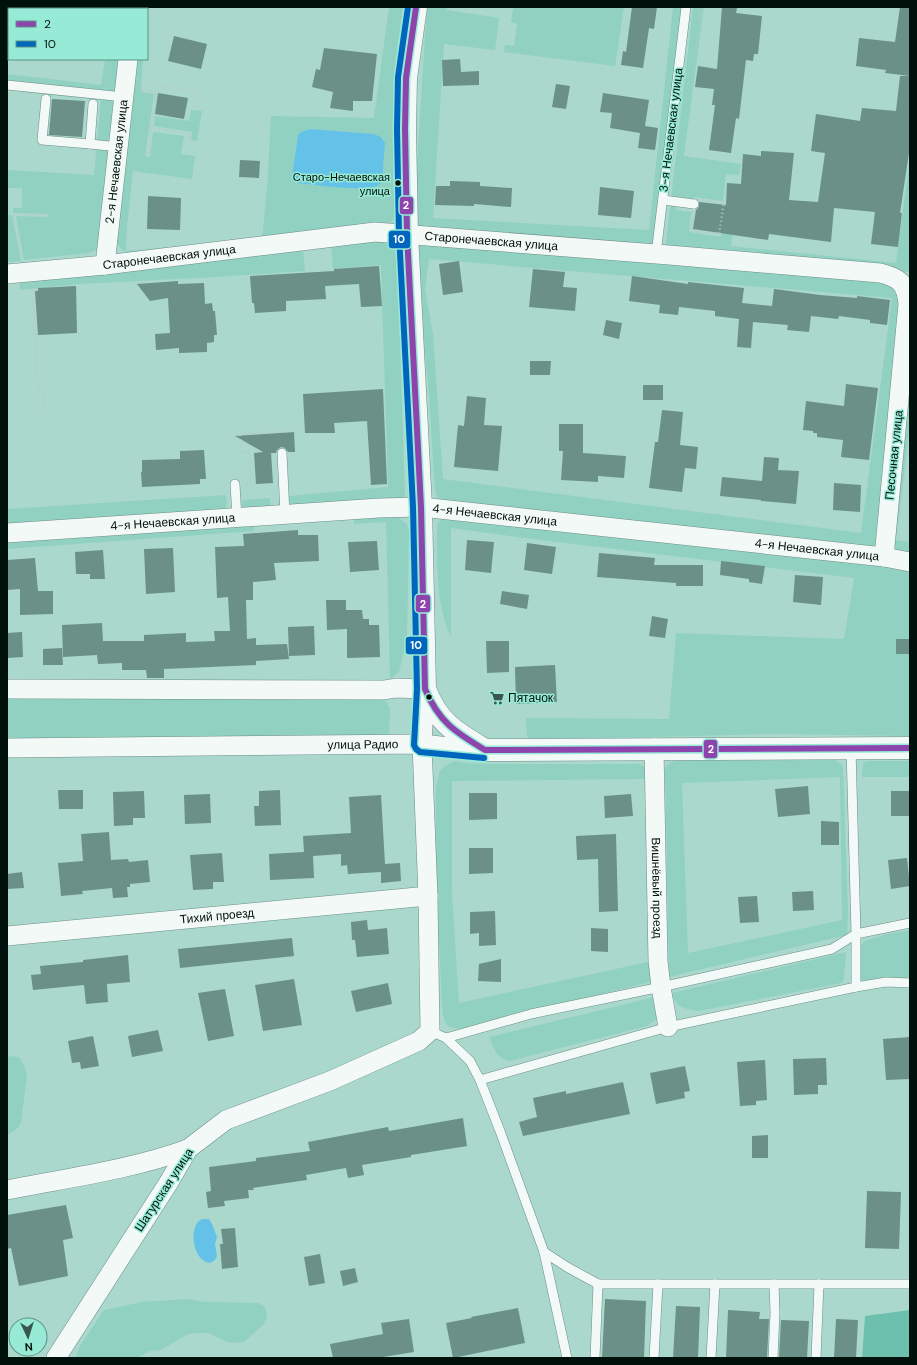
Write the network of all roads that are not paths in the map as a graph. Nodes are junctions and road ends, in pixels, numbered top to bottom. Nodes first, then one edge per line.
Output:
1 (416, 7) edge
2 (686, 7) edge
3 (128, 60) edge
4 (7, 85) edge
5 (124, 98) junction
6 (46, 99) dead end
7 (93, 104) dead end
8 (90, 144) junction
9 (119, 147) junction
10 (663, 200) junction
11 (694, 201) road end
12 (407, 234) junction
13 (656, 254) junction
14 (105, 265) junction
15 (21, 272) edge
16 (880, 273) joint
17 (282, 453) dead end
18 (234, 484) road end
19 (421, 507) junction
20 (285, 514) junction
21 (236, 518) junction
22 (7, 533) edge
23 (884, 557) junction
24 (910, 562) edge
25 (7, 689) edge
26 (425, 689) junction
27 (422, 744) junction
28 (7, 748) edge
29 (654, 748) junction
30 (851, 748) junction
31 (910, 748) edge
32 (485, 750) junction
33 (428, 896) junction
34 (910, 922) edge
35 (856, 934) junction
36 (7, 936) edge
37 (910, 983) edge
38 (661, 987) junction
39 (856, 987) junction
40 (668, 1027) junction
41 (438, 1034) junction
42 (480, 1080) junction
43 (188, 1149) junction
44 (7, 1190) edge
45 (544, 1252) junction
46 (598, 1284) junction
47 (658, 1284) junction
48 (715, 1284) junction
49 (774, 1284) junction
50 (819, 1284) junction
51 (910, 1284) edge
52 (56, 1358) edge
53 (567, 1358) edge
54 (595, 1358) edge
55 (654, 1358) edge
56 (711, 1358) edge
57 (773, 1358) edge
58 (816, 1358) edge

1 - 12 street
2 - 10 lane, 3-я Нечаевская улица
3 - 5 street, 2-я Нечаевская улица
4 - 5 lane
5 - 9 street, 2-я Нечаевская улица
6 - 8 lane
7 - 8 lane
8 - 9 lane
9 - 14 street, 2-я Нечаевская улица
10 - 11 lane
10 - 13 lane, 3-я Нечаевская улица
12 - 13 street, Старонечаевская улица
12 - 14 street, Старонечаевская улица
12 - 19 street
13 - 16 street, Старонечаевская улица
14 - 15 street, Старонечаевская улица
16 - 23 street, Песочная улица
17 - 20 lane
18 - 21 lane
19 - 20 street, 4-я Нечаевская улица
19 - 23 street, 4-я Нечаевская улица
19 - 26 street
20 - 21 street, 4-я Нечаевская улица
21 - 22 street, 4-я Нечаевская улица
23 - 24 street, 4-я Нечаевская улица
25 - 26 street
26 - 27 street
26 - 32 street
27 - 28 street, улица Радио
27 - 32 street, улица Радио
27 - 33 street
29 - 30 street, улица Радио
29 - 32 street, улица Радио
29 - 38 street, Вишнёвый проезд
30 - 31 street, улица Радио
30 - 35 lane
33 - 36 street, Тихий проезд
33 - 41 street
34 - 35 lane
35 - 38 lane
35 - 39 lane
37 - 39 lane
38 - 40 street, Вишнёвый проезд
38 - 41 lane
39 - 40 lane
40 - 42 lane
41 - 42 lane
41 - 43 street, Шатурская улица
42 - 45 lane
43 - 44 street
43 - 52 street, Шатурская улица
45 - 46 lane
45 - 53 lane
46 - 47 lane
46 - 54 lane
47 - 48 lane
47 - 55 lane
48 - 49 lane
48 - 56 lane
49 - 50 lane
49 - 57 lane
50 - 51 lane
50 - 58 lane

